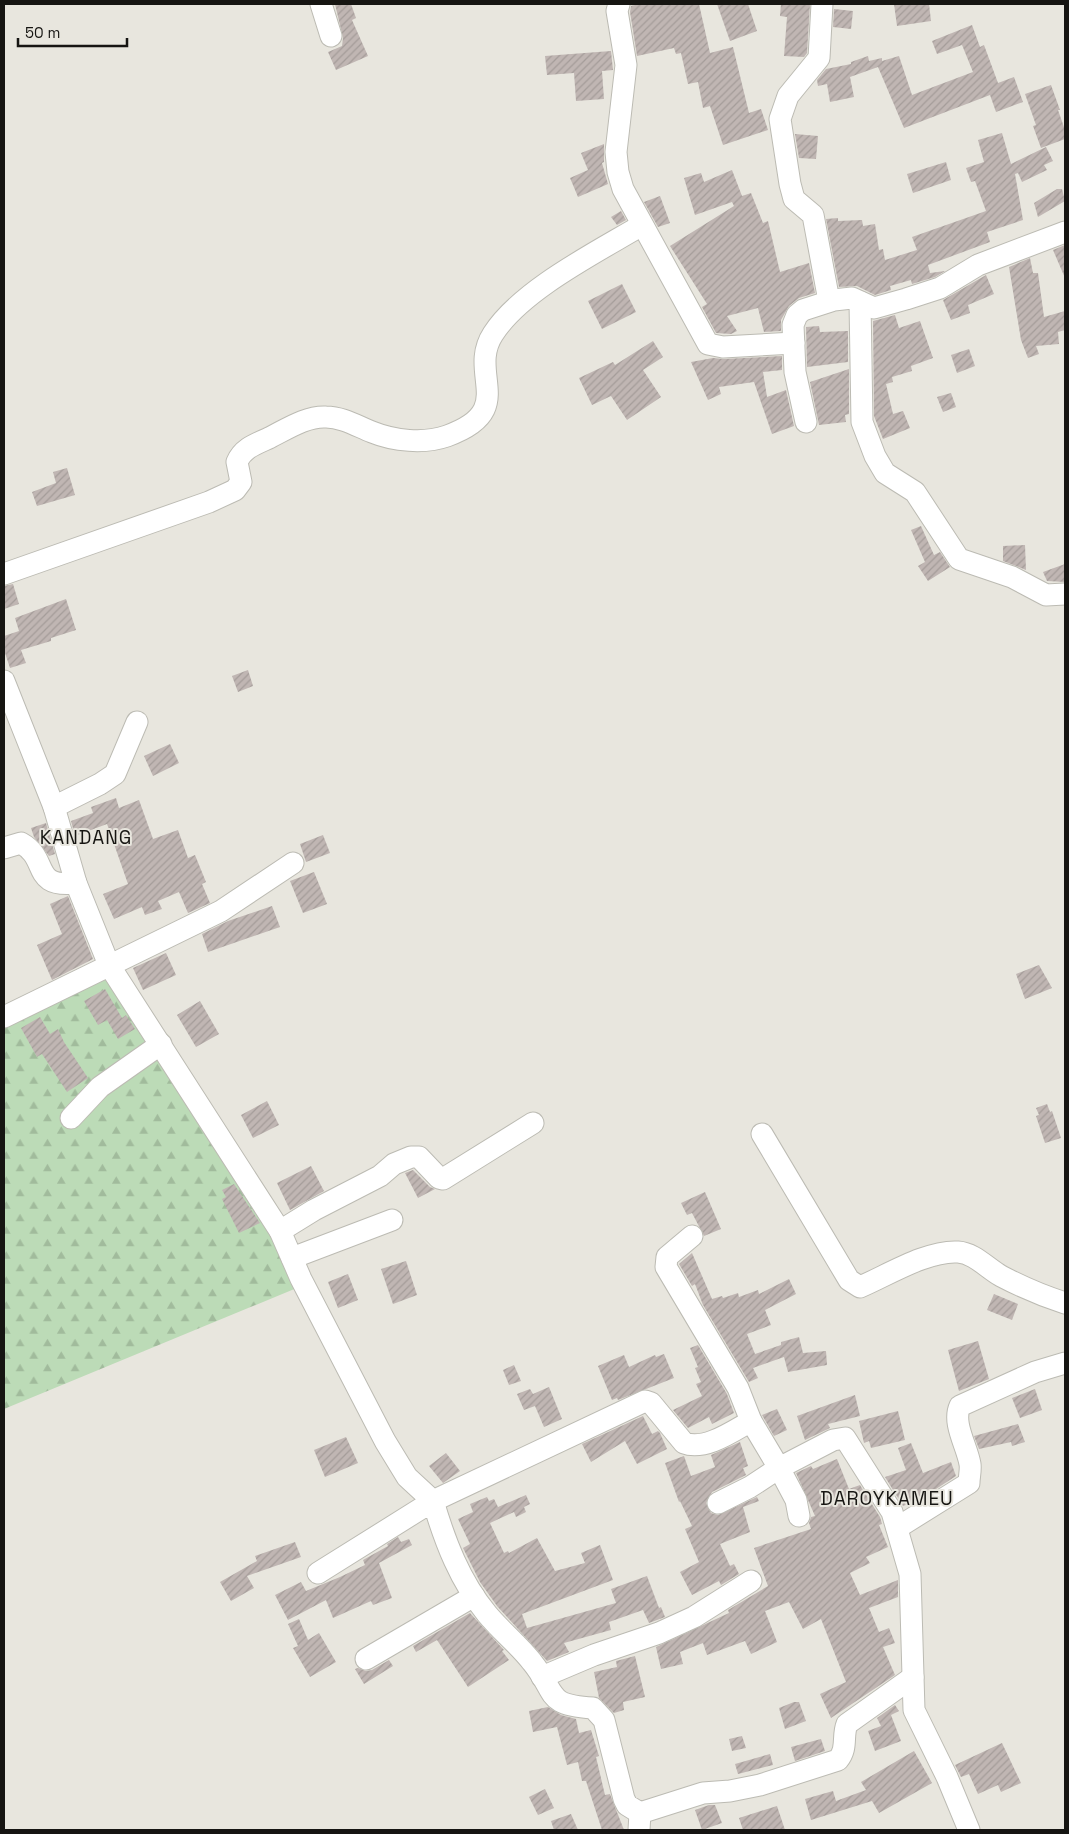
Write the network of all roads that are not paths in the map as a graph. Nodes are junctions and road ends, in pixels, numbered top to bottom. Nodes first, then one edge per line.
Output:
1 (321, 4) edge
2 (620, 4) edge
3 (822, 4) edge
4 (331, 36) dead end
5 (642, 225) junction
6 (1065, 232) edge
7 (829, 302) junction
8 (860, 302) junction
9 (794, 343) junction
10 (806, 422) dead end
11 (4, 574) edge
12 (1065, 594) edge
13 (5, 688) edge
14 (137, 722) dead end
15 (54, 807) junction
16 (4, 848) edge
17 (293, 863) dead end
18 (76, 883) junction
19 (109, 965) junction
20 (4, 1017) edge
21 (161, 1044) junction
22 (71, 1118) dead end
23 (532, 1123) dead end
24 (762, 1134) dead end
25 (392, 1220) dead end
26 (280, 1231) junction
27 (692, 1236) dead end
28 (292, 1258) junction
29 (1065, 1303) edge
30 (1065, 1363) edge
31 (751, 1421) junction
32 (779, 1468) junction
33 (433, 1502) junction
34 (718, 1503) dead end
35 (798, 1516) dead end
36 (897, 1528) junction
37 (318, 1573) dead end
38 (751, 1581) dead end
39 (474, 1596) junction
40 (366, 1659) dead end
41 (542, 1677) junction
42 (912, 1677) junction
43 (640, 1821) edge
44 (969, 1830) edge

1 - 4 street
2 - 5 street
3 - 7 street
5 - 9 street
5 - 11 street
6 - 8 street
7 - 8 street
7 - 9 street
8 - 12 street
9 - 10 street
13 - 15 street
14 - 15 street
15 - 18 street
16 - 18 street
17 - 19 street
18 - 19 street
19 - 20 street
19 - 21 street
21 - 22 street
21 - 26 street
23 - 26 street
24 - 29 street
25 - 28 street
26 - 28 street
27 - 31 street
28 - 33 street
30 - 36 street
31 - 32 street
31 - 33 street
32 - 34 street
32 - 35 street
32 - 36 street
33 - 37 street
33 - 39 street
36 - 42 street
38 - 41 street
39 - 40 street
39 - 41 street
41 - 43 street
42 - 43 street
42 - 44 street

